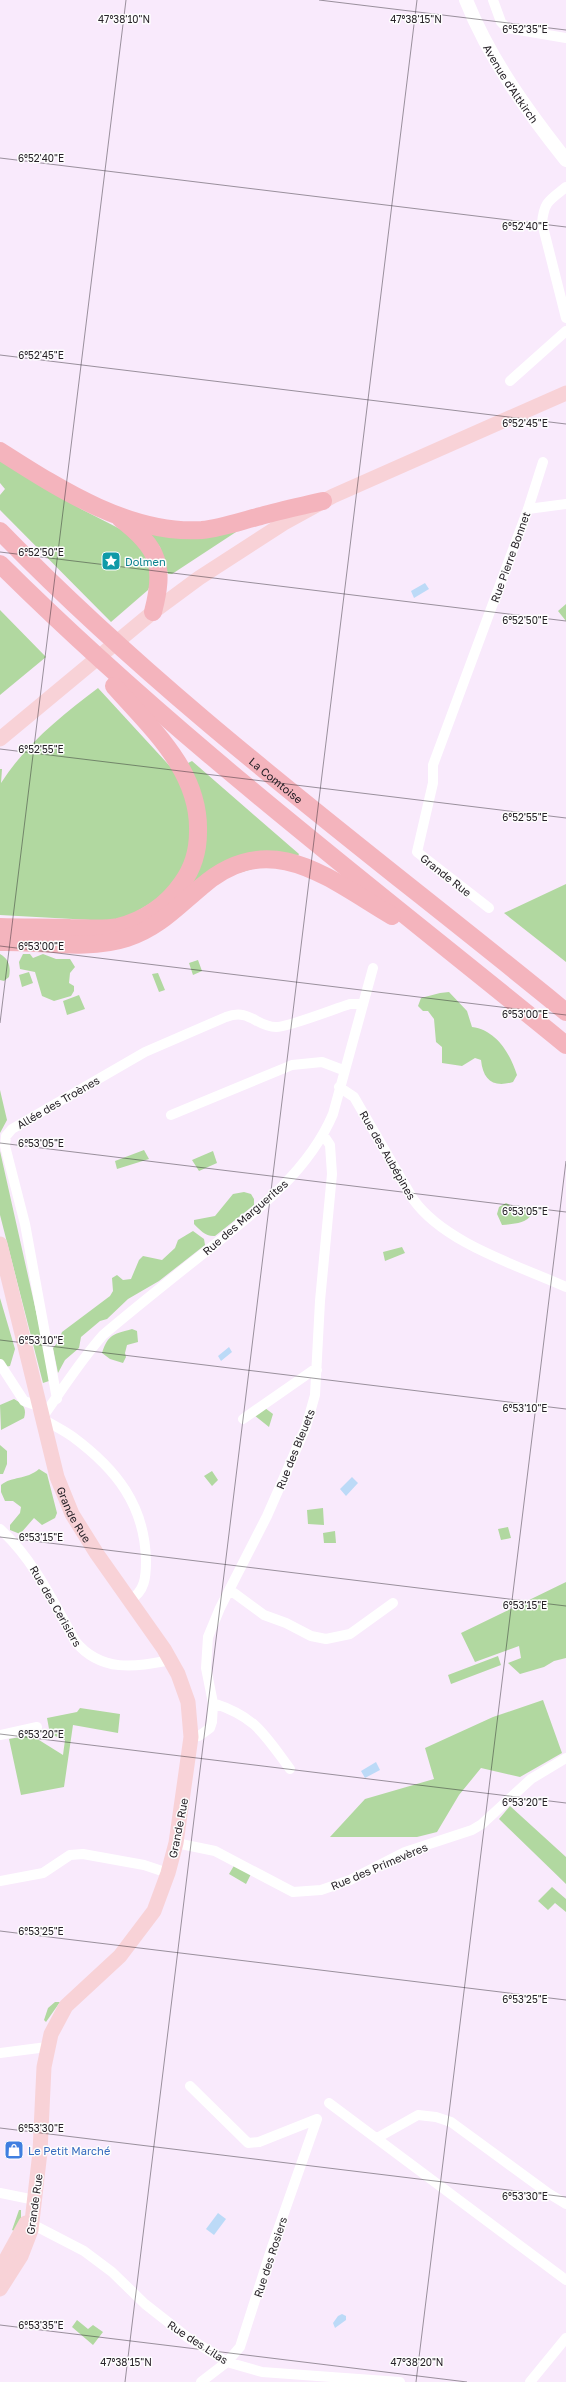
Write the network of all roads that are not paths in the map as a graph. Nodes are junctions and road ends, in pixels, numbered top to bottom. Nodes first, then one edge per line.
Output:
1 (466, 0) edge
2 (493, 0) edge
3 (566, 38) edge
4 (566, 160) edge
5 (566, 188) edge
6 (566, 318) edge
7 (566, 331) edge
8 (510, 381) dead end
9 (566, 393) edge
10 (0, 451) edge
11 (543, 462) dead end
12 (323, 501) junction
13 (566, 504) edge
14 (528, 509) junction
15 (114, 514) junction
16 (0, 531) edge
17 (0, 564) edge
18 (153, 612) junction
19 (52, 615) junction
20 (0, 739) edge
21 (433, 765) joint
22 (488, 908) dead end
23 (0, 927) edge
24 (0, 942) edge
25 (450, 950) junction
26 (373, 968) dead end
27 (362, 1004) junction
28 (566, 1012) edge
29 (566, 1045) edge
30 (343, 1070) junction
31 (339, 1087) junction
32 (172, 1115) dead end
33 (324, 1136) junction
34 (0, 1244) edge
35 (0, 1281) edge
36 (566, 1287) edge
37 (8, 1296) junction
38 (0, 1364) edge
39 (317, 1370) junction
40 (57, 1399) junction
41 (40, 1412) junction
42 (243, 1419) dead end
43 (0, 1529) edge
44 (230, 1590) junction
45 (130, 1600) junction
46 (393, 1603) dead end
47 (171, 1660) junction
48 (213, 1703) junction
49 (37, 1727) dead end
50 (0, 1735) edge
51 (191, 1737) junction
52 (566, 1758) edge
53 (290, 1769) dead end
54 (176, 1843) junction
55 (168, 1873) junction
56 (0, 1881) edge
57 (47, 2047) junction
58 (0, 2053) edge
59 (190, 2086) dead end
60 (329, 2103) dead end
61 (377, 2138) junction
62 (0, 2193) edge
63 (35, 2200) junction
64 (566, 2204) edge
65 (30, 2221) junction
66 (0, 2270) edge
67 (566, 2280) edge
68 (0, 2289) edge
69 (566, 2338) edge
70 (226, 2362) junction
71 (361, 2380) edge
72 (201, 2382) edge
73 (400, 2382) edge
74 (530, 2382) edge

1 - 4 street, Avenue d'Altkirch
2 - 3 street
5 - 6 street
7 - 8 street
9 - 12 main road
10 - 15 highway
11 - 14 street, Rue Pierre Bonnet
12 - 15 highway
12 - 18 main road
13 - 14 street
14 - 21 street, Rue Pierre Bonnet
15 - 18 highway
16 - 28 highway, La Comtoise
17 - 19 highway
18 - 20 main road
19 - 23 highway
19 - 25 highway
21 - 22 street, Grande Rue
24 - 25 highway
25 - 29 highway
26 - 27 street, Rue des Marguerites
27 - 30 street, Rue des Marguerites
27 - 40 street, Allée des Troènes
30 - 31 street, Rue des Marguerites
30 - 32 street
31 - 33 street, Rue des Marguerites
31 - 36 street, Rue des Aubépines
33 - 39 street, Rue des Bleuets
33 - 40 street, Rue des Marguerites
34 - 37 main road
35 - 37 main road
37 - 41 main road, Grande Rue
38 - 41 street
39 - 42 street
39 - 44 street, Rue des Bleuets
40 - 41 street, Rue des Marguerites
41 - 45 main road, Grande Rue
41 - 45 street
43 - 47 street, Rue des Cerisiers
44 - 46 street
44 - 48 street, Rue des Bleuets
45 - 47 main road, Grande Rue
47 - 51 main road, Grande Rue
48 - 51 street, Rue des Bleuets
48 - 53 street
49 - 50 street
51 - 54 main road, Grande Rue
52 - 54 street, Rue des Primevères
54 - 55 main road, Grande Rue
55 - 56 street
55 - 57 main road, Grande Rue
57 - 58 street
57 - 63 main road, Grande Rue
59 - 70 street, Rue des Rosiers
60 - 61 street
61 - 64 street
61 - 67 street
62 - 63 street
63 - 65 main road, Grande Rue
65 - 66 main road
65 - 68 main road, Grande Rue
65 - 70 street, Rue des Lilas
69 - 74 street
70 - 71 street, Rue des Lilas
70 - 72 street, Rue des Rosiers
71 - 73 street, Rue des Lilas

